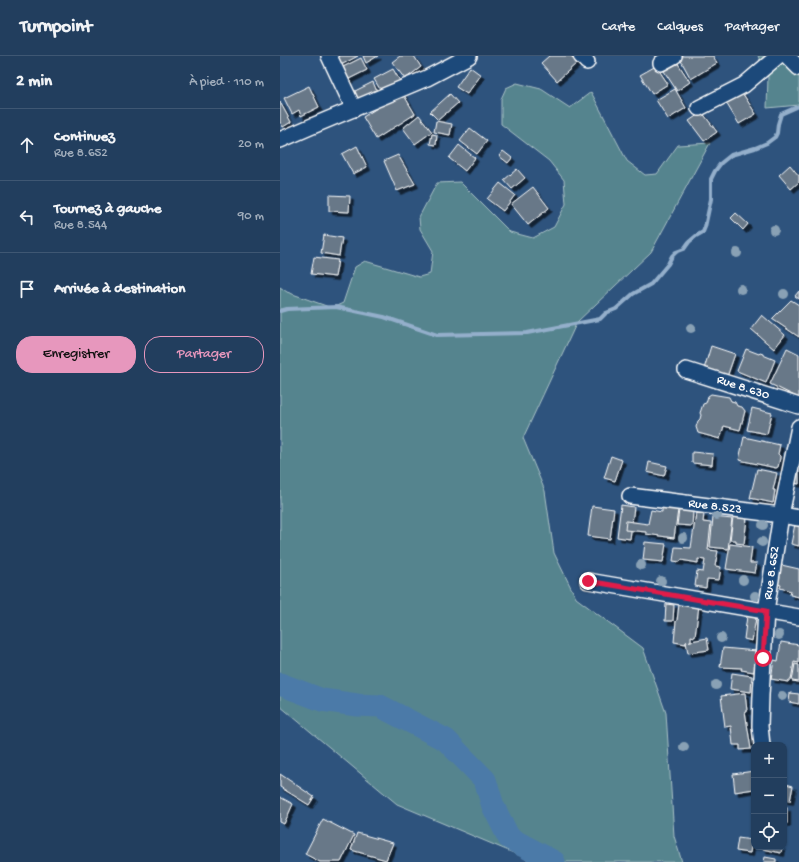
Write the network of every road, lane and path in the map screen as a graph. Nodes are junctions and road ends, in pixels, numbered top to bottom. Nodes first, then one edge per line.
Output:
1 (329, 56) edge
2 (469, 56) edge
3 (778, 56) edge
4 (787, 56) edge
5 (799, 68) edge
6 (699, 108) dead end
7 (354, 109) junction
8 (280, 140) edge
9 (686, 370) dead end
10 (799, 406) edge
11 (799, 426) edge
12 (630, 496) dead end
13 (780, 515) junction
14 (799, 518) edge
15 (588, 581) dead end
16 (766, 611) junction
17 (799, 617) edge
18 (762, 742) edge

1 - 7 street
2 - 7 street
3 - 6 street
4 - 5 street
7 - 8 street
9 - 10 street, Rue 8.630
11 - 13 street, Rue 8.652
12 - 13 street, Rue 8.523
13 - 14 street, Rue 8.523
13 - 16 street, Rue 8.652
15 - 16 street
16 - 17 street
16 - 18 street, Rue 8.652

